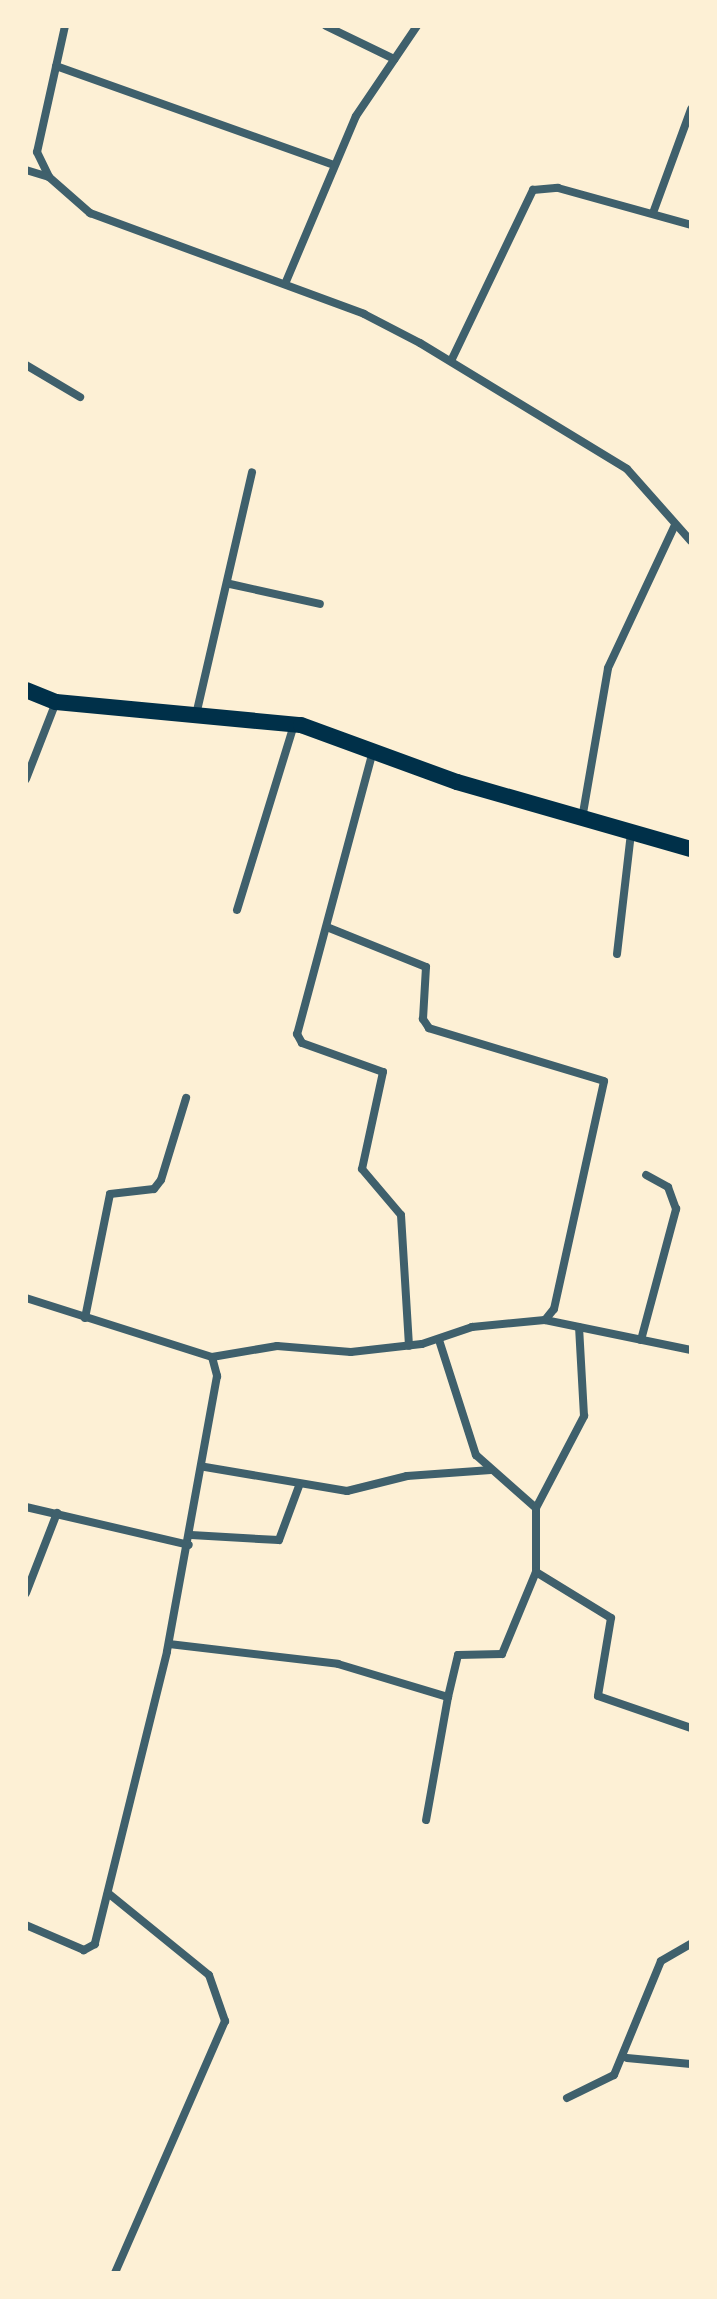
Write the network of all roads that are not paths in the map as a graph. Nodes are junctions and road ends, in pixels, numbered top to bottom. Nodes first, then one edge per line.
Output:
1 (65, 26) edge
2 (326, 26) edge
3 (417, 26) edge
4 (394, 59) junction
5 (56, 66) junction
6 (691, 109) edge
7 (334, 165) junction
8 (26, 170) edge
9 (49, 177) junction
10 (653, 213) junction
11 (691, 225) edge
12 (285, 284) junction
13 (451, 361) junction
14 (26, 365) edge
15 (80, 397) dead end
16 (252, 472) dead end
17 (675, 525) junction
18 (691, 541) edge
19 (230, 584) junction
20 (320, 604) dead end
21 (26, 690) edge
22 (56, 702) junction
23 (196, 715) junction
24 (295, 724) junction
25 (374, 750) junction
26 (26, 779) edge
27 (582, 819) junction
28 (631, 833) junction
29 (691, 849) edge
30 (237, 910) dead end
31 (327, 927) junction
32 (617, 954) dead end
33 (186, 1098) dead end
34 (646, 1175) dead end
35 (26, 1298) edge
36 (85, 1318) junction
37 (545, 1320) junction
38 (579, 1327) junction
39 (439, 1340) junction
40 (641, 1340) junction
41 (409, 1346) junction
42 (691, 1350) edge
43 (212, 1357) junction
44 (205, 1467) junction
45 (491, 1470) junction
46 (299, 1486) junction
47 (26, 1507) edge
48 (536, 1508) junction
49 (57, 1513) junction
50 (190, 1540) junction
51 (536, 1572) junction
52 (26, 1593) edge
53 (169, 1644) junction
54 (448, 1697) junction
55 (691, 1728) edge
56 (426, 1820) dead end
57 (108, 1893) junction
58 (26, 1925) edge
59 (691, 1944) edge
60 (627, 2058) junction
61 (691, 2064) edge
62 (567, 2098) dead end
63 (115, 2273) edge

1 - 5 street
2 - 4 street
3 - 4 street
4 - 7 street
5 - 7 street
5 - 9 street
6 - 10 street
7 - 12 street
8 - 9 street
9 - 12 street
10 - 11 street
10 - 13 street
12 - 13 street
13 - 17 street
14 - 15 street
16 - 19 street
17 - 18 street
17 - 27 street
19 - 20 street
19 - 23 street
21 - 22 main road
22 - 23 main road
22 - 26 street
23 - 24 main road
24 - 25 main road
24 - 30 street
25 - 27 main road
25 - 31 street
27 - 28 main road
28 - 29 main road
28 - 32 street
31 - 37 street
31 - 41 street
33 - 36 street
34 - 40 street
35 - 36 street
36 - 43 street
37 - 38 street
37 - 39 street
38 - 40 street
38 - 48 street
39 - 41 street
39 - 45 street
40 - 42 street
41 - 43 street
43 - 44 street
44 - 46 street
44 - 50 street
45 - 46 street
45 - 48 street
46 - 50 street
47 - 49 street
48 - 51 street
49 - 50 street
49 - 52 street
50 - 53 street
51 - 54 street
51 - 55 street
53 - 54 street
53 - 57 street
54 - 56 street
57 - 58 street
57 - 63 street
59 - 60 street
60 - 61 street
60 - 62 street

